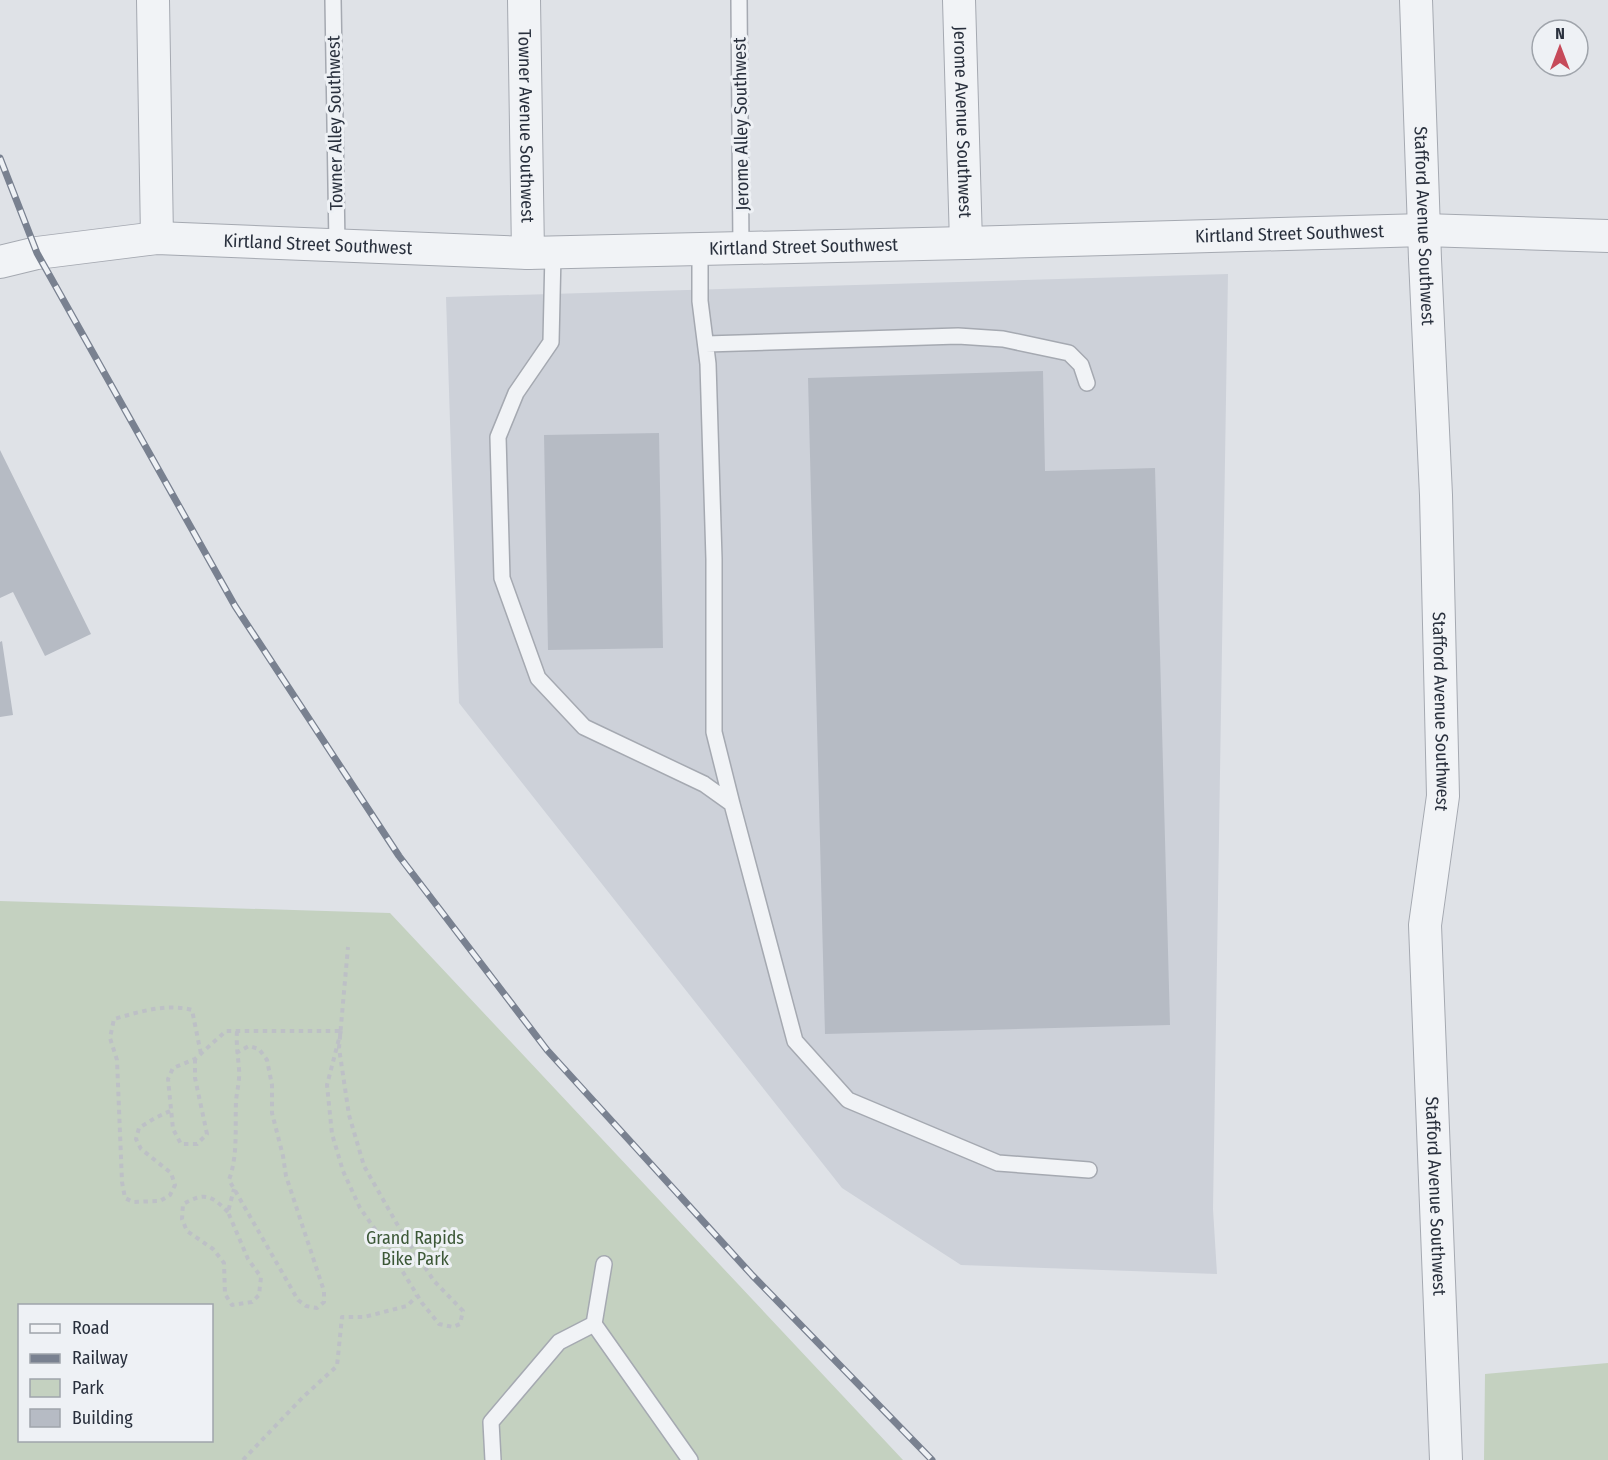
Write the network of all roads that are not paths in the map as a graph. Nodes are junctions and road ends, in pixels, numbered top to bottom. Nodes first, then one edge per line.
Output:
1 (153, 0) edge
2 (333, 0) edge
3 (524, 0) edge
4 (739, 0) edge
5 (959, 0) edge
6 (1416, 0) edge
7 (1424, 230) junction
8 (1608, 236) edge
9 (157, 238) junction
10 (966, 243) junction
11 (337, 245) junction
12 (741, 248) junction
13 (700, 249) junction
14 (541, 253) junction
15 (1, 260) edge
16 (706, 344) junction
17 (1087, 383) dead end
18 (732, 804) junction
19 (1089, 1170) dead end
20 (604, 1264) dead end
21 (594, 1324) junction
22 (493, 1460) edge
23 (690, 1460) edge
24 (1446, 1460) edge

1 - 9 street
2 - 11 lane, Towner Alley Southwest
3 - 14 street, Towner Avenue Southwest
4 - 12 lane, Jerome Alley Southwest
5 - 10 street, Jerome Avenue Southwest
6 - 7 street, Stafford Avenue Southwest
7 - 8 street, Kirtland Street Southwest
7 - 10 street, Kirtland Street Southwest
7 - 24 street, Stafford Avenue Southwest
9 - 11 street, Kirtland Street Southwest
9 - 15 street, Kirtland Street Southwest
10 - 12 street, Kirtland Street Southwest
11 - 14 street, Kirtland Street Southwest
12 - 13 street, Kirtland Street Southwest
13 - 14 street, Kirtland Street Southwest
13 - 16 lane
14 - 18 lane
16 - 17 lane
16 - 18 lane
18 - 19 lane
20 - 21 lane
21 - 22 lane
21 - 23 lane

